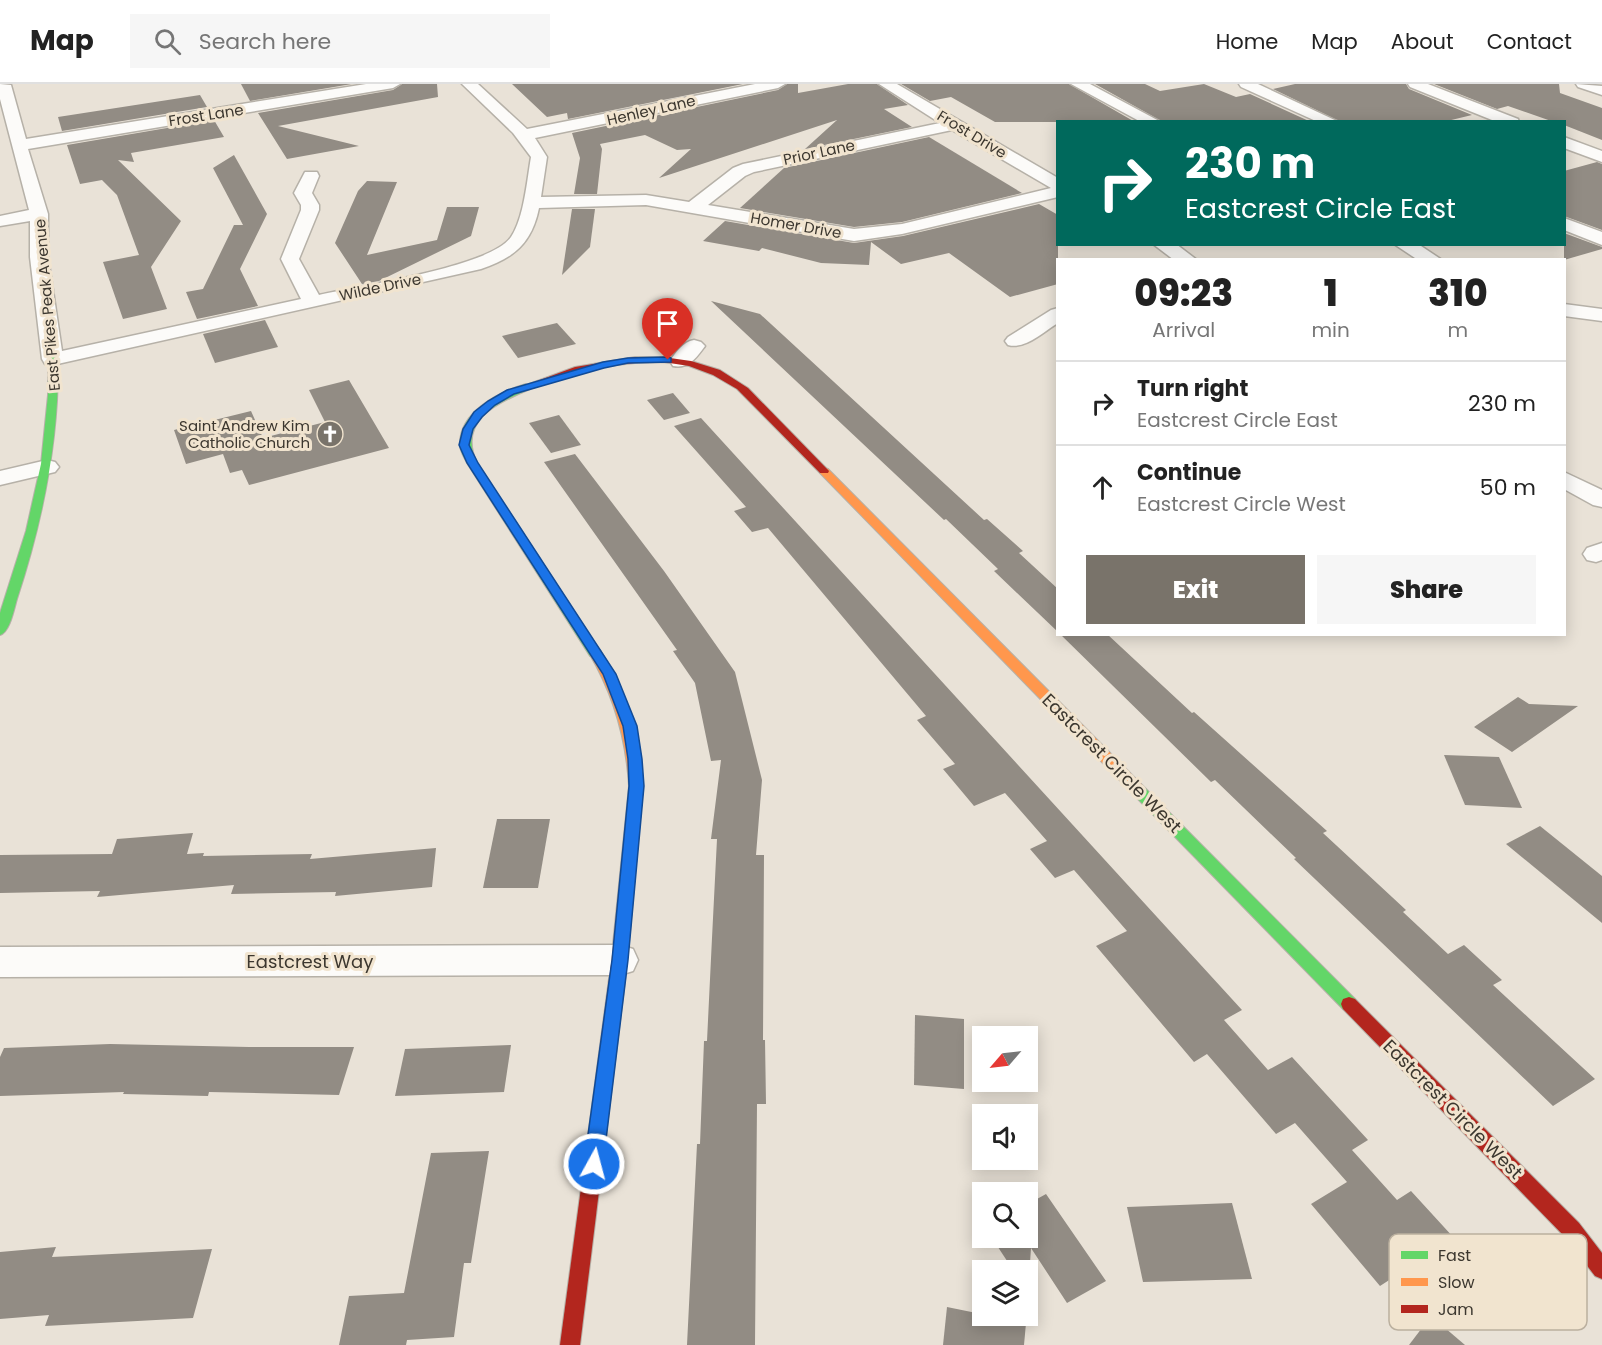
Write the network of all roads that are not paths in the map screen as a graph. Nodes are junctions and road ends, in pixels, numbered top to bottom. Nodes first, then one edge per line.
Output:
1 (393, 84) edge
2 (470, 84) edge
3 (778, 84) edge
4 (886, 84) edge
5 (1078, 84) edge
6 (1246, 84) edge
7 (1415, 84) edge
8 (1583, 84) edge
9 (5, 85) edge
10 (1602, 91) edge
11 (1150, 120) edge
12 (1327, 120) edge
13 (1507, 120) edge
14 (956, 124) junction
15 (523, 135) junction
16 (1566, 143) edge
17 (20, 145) junction
18 (1602, 157) edge
19 (311, 176) dead end
20 (1056, 184) edge
21 (1056, 192) edge
22 (530, 203) junction
23 (694, 207) junction
24 (39, 214) junction
25 (0, 221) edge
26 (1566, 224) edge
27 (1602, 239) edge
28 (1165, 246) edge
29 (1407, 246) edge
30 (1185, 258) edge
31 (1429, 258) edge
32 (312, 301) junction
33 (1566, 310) edge
34 (1056, 315) edge
35 (1596, 317) edge
36 (1016, 341) dead end
37 (53, 359) junction
38 (48, 467) junction
39 (0, 478) edge
40 (1566, 480) edge
41 (1602, 501) edge
42 (0, 631) edge
43 (620, 960) junction
44 (0, 962) edge
45 (1575, 1234) edge
46 (1587, 1250) edge
47 (1602, 1269) edge
48 (570, 1345) edge

1 - 17 street, Frost Lane
2 - 15 street, Wilde Drive
3 - 15 street, Henley Lane
4 - 14 street, Frost Drive
5 - 11 street
6 - 12 street
7 - 13 street
8 - 10 street
9 - 17 street, East Pikes Peak Avenue
14 - 20 street, Frost Drive
14 - 23 street, Prior Lane
15 - 22 street, Wilde Drive
16 - 18 street
17 - 24 street, East Pikes Peak Avenue
19 - 32 street
21 - 23 street, Homer Drive
22 - 23 street, Homer Drive
22 - 32 street, Wilde Drive
24 - 25 street
24 - 37 street, East Pikes Peak Avenue
26 - 27 street
28 - 30 street
29 - 31 street
32 - 37 street, Wilde Drive
33 - 35 street
34 - 36 street
37 - 38 street, East Pikes Peak Avenue
38 - 39 street
38 - 42 street, East Pikes Peak Avenue
40 - 41 street
43 - 44 street, Eastcrest Way
43 - 45 street, Eastcrest Circle West
43 - 48 street, Eastcrest Circle West
46 - 47 street, Eastcrest Circle West

